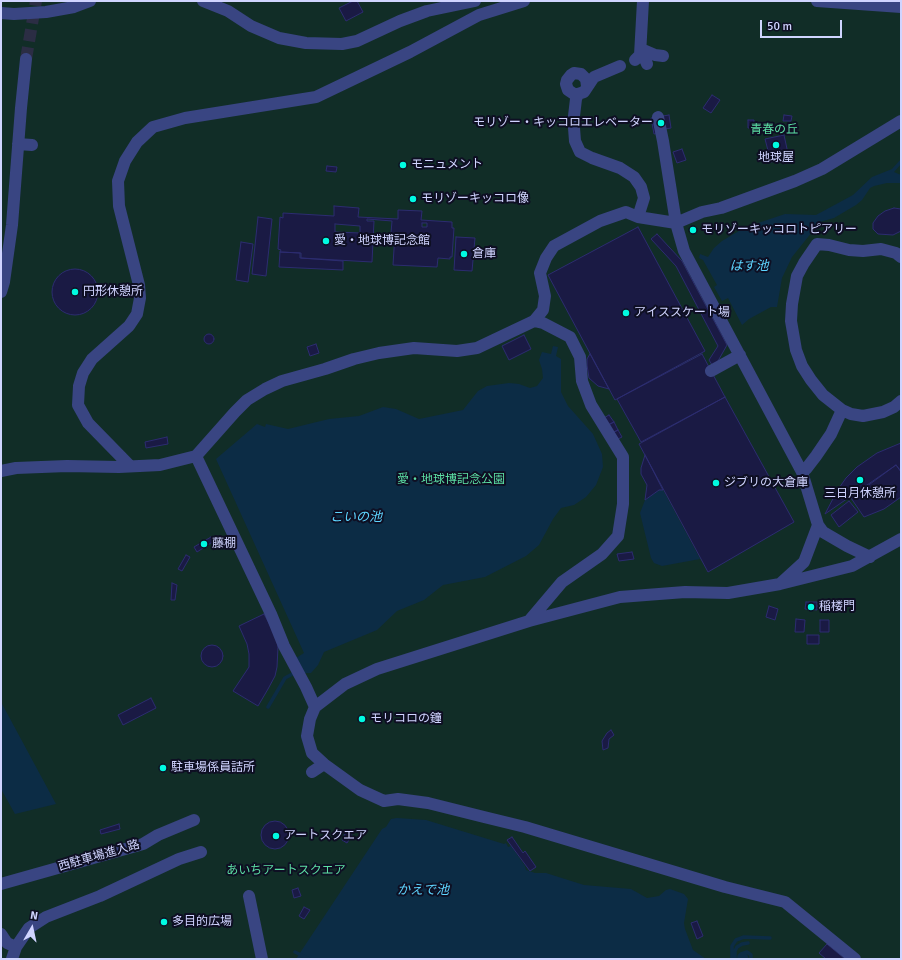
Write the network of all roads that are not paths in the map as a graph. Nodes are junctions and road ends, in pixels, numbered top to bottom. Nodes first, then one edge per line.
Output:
1 (90, 1) edge
2 (203, 1) edge
3 (475, 1) edge
4 (524, 1) edge
5 (643, 1) edge
6 (817, 1) edge
7 (901, 7) edge
8 (1, 13) edge
9 (641, 49) junction
10 (663, 56) dead end
11 (26, 59) tunnel mouth
12 (635, 60) dead end
13 (647, 64) dead end
14 (620, 66) dead end
15 (587, 86) junction
16 (572, 94) junction
17 (658, 116) dead end
18 (901, 121) edge
19 (18, 144) junction
20 (32, 146) dead end
21 (638, 217) junction
22 (676, 223) junction
23 (899, 251) edge
24 (1, 292) edge
25 (534, 321) junction
26 (740, 355) junction
27 (711, 371) dead end
28 (901, 401) edge
29 (842, 410) junction
30 (196, 456) junction
31 (130, 466) junction
32 (1, 471) edge
33 (802, 472) junction
34 (818, 524) junction
35 (901, 539) edge
36 (870, 556) junction
37 (780, 584) junction
38 (529, 621) junction
39 (315, 707) junction
40 (324, 764) junction
41 (312, 772) dead end
42 (194, 820) dead end
43 (201, 852) dead end
44 (1, 884) edge
45 (249, 896) dead end
46 (1, 934) edge
47 (16, 947) junction
48 (12, 959) edge
49 (262, 959) edge
50 (855, 959) edge

1 - 8 street
2 - 3 street
4 - 31 street
5 - 9 street
6 - 7 street
9 - 10 street
9 - 12 street
9 - 13 street
11 - 19 street
14 - 15 street
15 - 16 street
15 - 16 street
16 - 21 street
17 - 22 street
18 - 22 street
19 - 20 street
19 - 24 street
21 - 22 street
21 - 25 street
22 - 26 street
23 - 29 street
25 - 30 street
25 - 38 street
26 - 27 street
26 - 33 street
28 - 29 street
29 - 33 street
30 - 31 street
30 - 39 street
31 - 32 street
33 - 34 street
34 - 36 street
34 - 37 street
35 - 36 street
36 - 37 street
37 - 38 street
38 - 39 street
39 - 40 street
40 - 41 street
40 - 50 street
42 - 44 street, 西駐車場進入路
43 - 47 street
45 - 49 street
46 - 47 street
47 - 48 street

